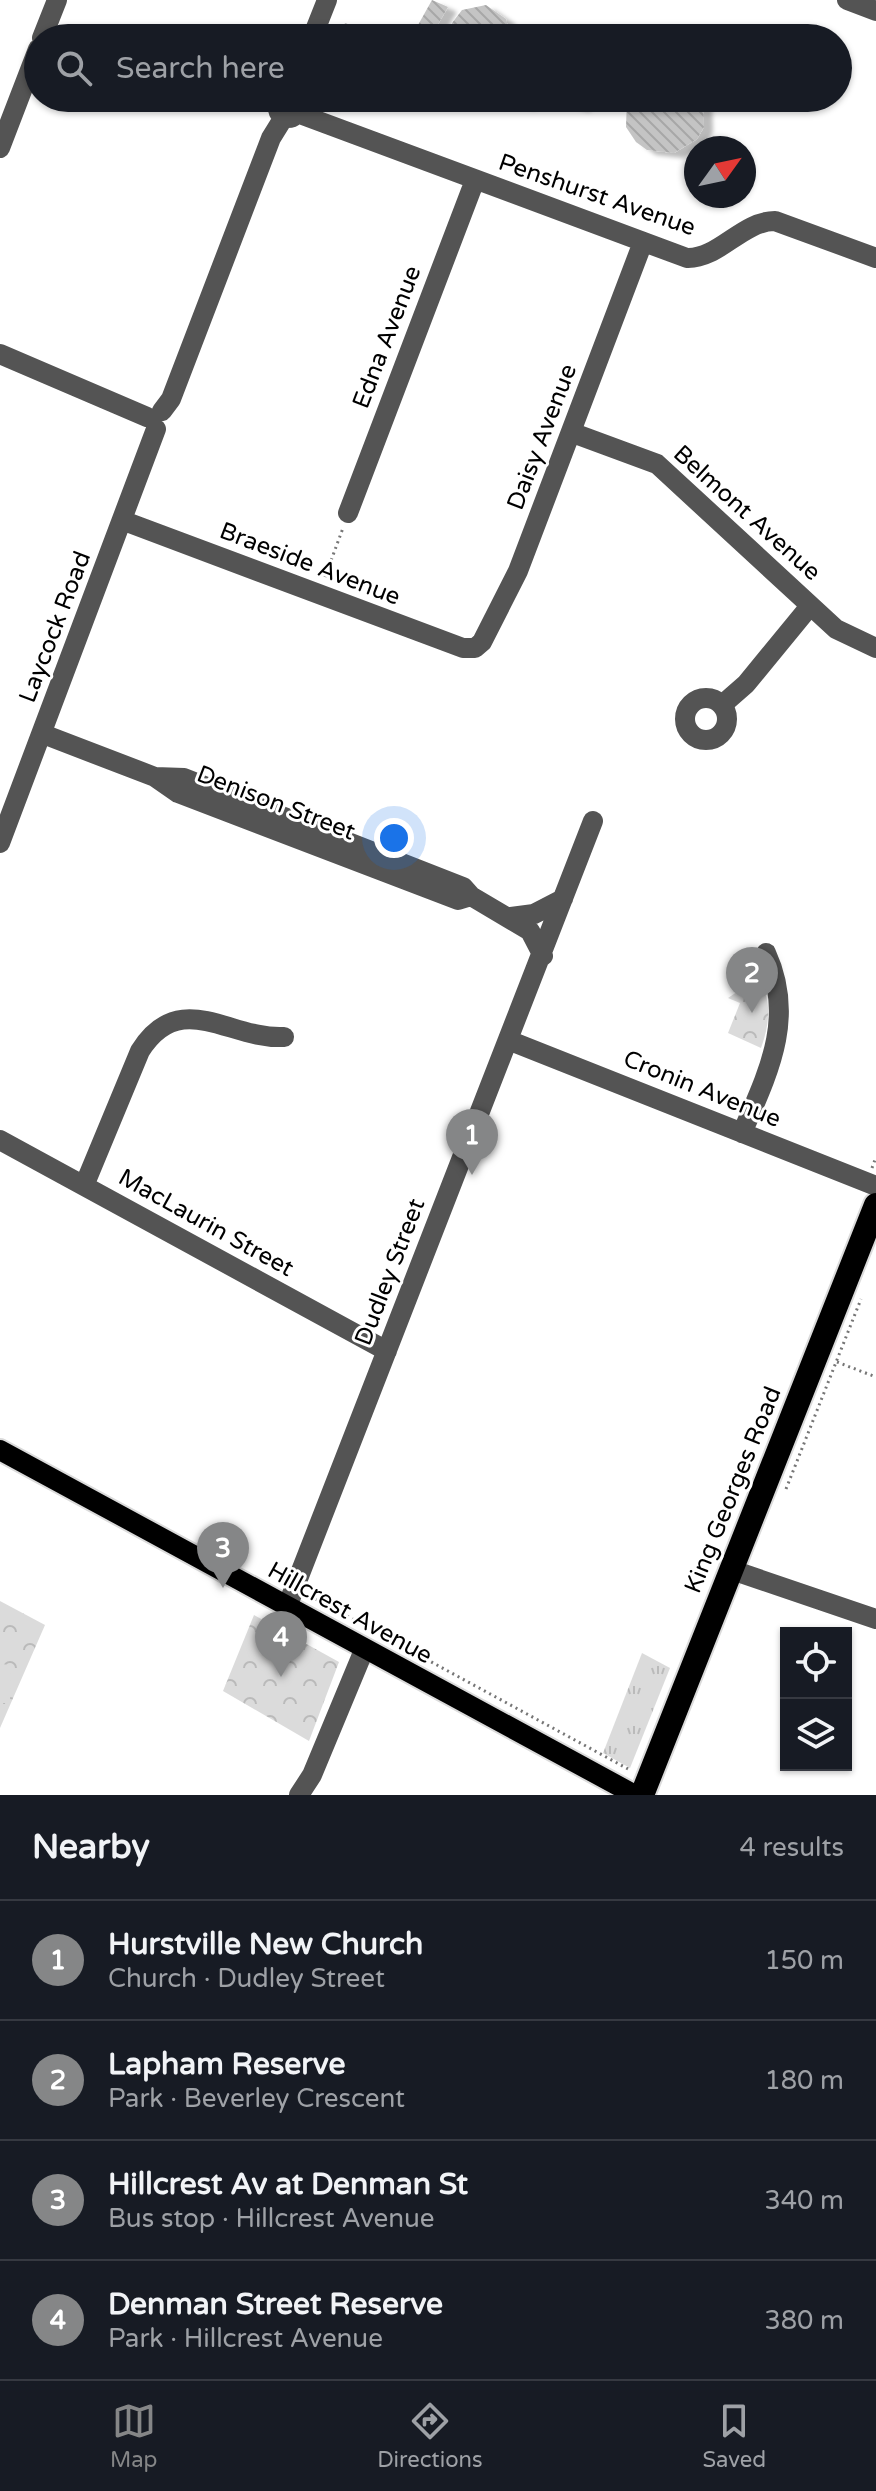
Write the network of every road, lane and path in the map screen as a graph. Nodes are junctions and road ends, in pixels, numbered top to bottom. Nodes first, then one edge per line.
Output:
1 (57, 0) edge
2 (327, 0) edge
3 (847, 0) edge
4 (876, 11) edge
5 (48, 24) edge
6 (318, 24) edge
7 (24, 85) edge
8 (288, 112) edge
9 (304, 112) edge
10 (0, 148) edge
11 (475, 180) junction
12 (643, 242) junction
13 (876, 258) edge
14 (0, 354) edge
15 (155, 419) junction
16 (573, 433) junction
17 (348, 513) joint
18 (124, 521) junction
19 (318, 596) junction
20 (810, 606) junction
21 (478, 646) joint
22 (876, 648) edge
23 (722, 705) dead end
24 (43, 734) junction
25 (593, 821) dead end
26 (0, 843) edge
27 (563, 899) junction
28 (511, 917) junction
29 (766, 953) dead end
30 (543, 956) junction
31 (284, 1037) dead end
32 (508, 1040) junction
33 (742, 1133) junction
34 (0, 1140) edge
35 (876, 1157) edge
36 (873, 1179) edge
37 (84, 1186) junction
38 (876, 1205) edge
39 (862, 1295) dead end
40 (387, 1351) junction
41 (837, 1362) junction
42 (876, 1377) edge
43 (0, 1450) edge
44 (786, 1489) dead end
45 (732, 1570) junction
46 (307, 1594) dead end
47 (287, 1607) junction
48 (876, 1619) edge
49 (364, 1650) junction
50 (632, 1771) dead end
51 (299, 1795) edge
52 (635, 1795) edge
53 (642, 1795) edge

1 - 5 street
2 - 6 street
3 - 4 street
7 - 10 street
8 - 15 street, Laycock Road
9 - 11 street, Penshurst Avenue
11 - 12 street, Penshurst Avenue
11 - 17 street, Edna Avenue
12 - 13 street, Penshurst Avenue
12 - 16 street, Daisy Avenue
14 - 15 street
15 - 18 street, Laycock Road
16 - 20 street, Belmont Avenue
16 - 21 street, Daisy Avenue
17 - 19 path
18 - 19 street, Braeside Avenue
18 - 24 street, Laycock Road
19 - 21 street, Braeside Avenue
20 - 22 street, Belmont Avenue
20 - 23 street
24 - 26 street, Laycock Road
24 - 28 street, Denison Street
25 - 27 street, Dudley Street
27 - 28 street
27 - 30 street, Dudley Street
28 - 30 street, Denison Street
29 - 33 street
30 - 32 street, Dudley Street
31 - 37 street
32 - 33 street, Cronin Avenue
32 - 40 street, Dudley Street
33 - 36 street, Cronin Avenue
34 - 37 street, MacLaurin Street
35 - 36 path
37 - 40 street, MacLaurin Street
38 - 45 highway, King Georges Road
39 - 41 path, King Georges Road
40 - 47 street, Dudley Street
41 - 42 path
41 - 44 path, King Georges Road
43 - 47 main road, Hillcrest Avenue
45 - 48 street
45 - 53 highway, King Georges Road
46 - 50 path
47 - 49 main road, Hillcrest Avenue
49 - 51 street
49 - 52 main road, Hillcrest Avenue

